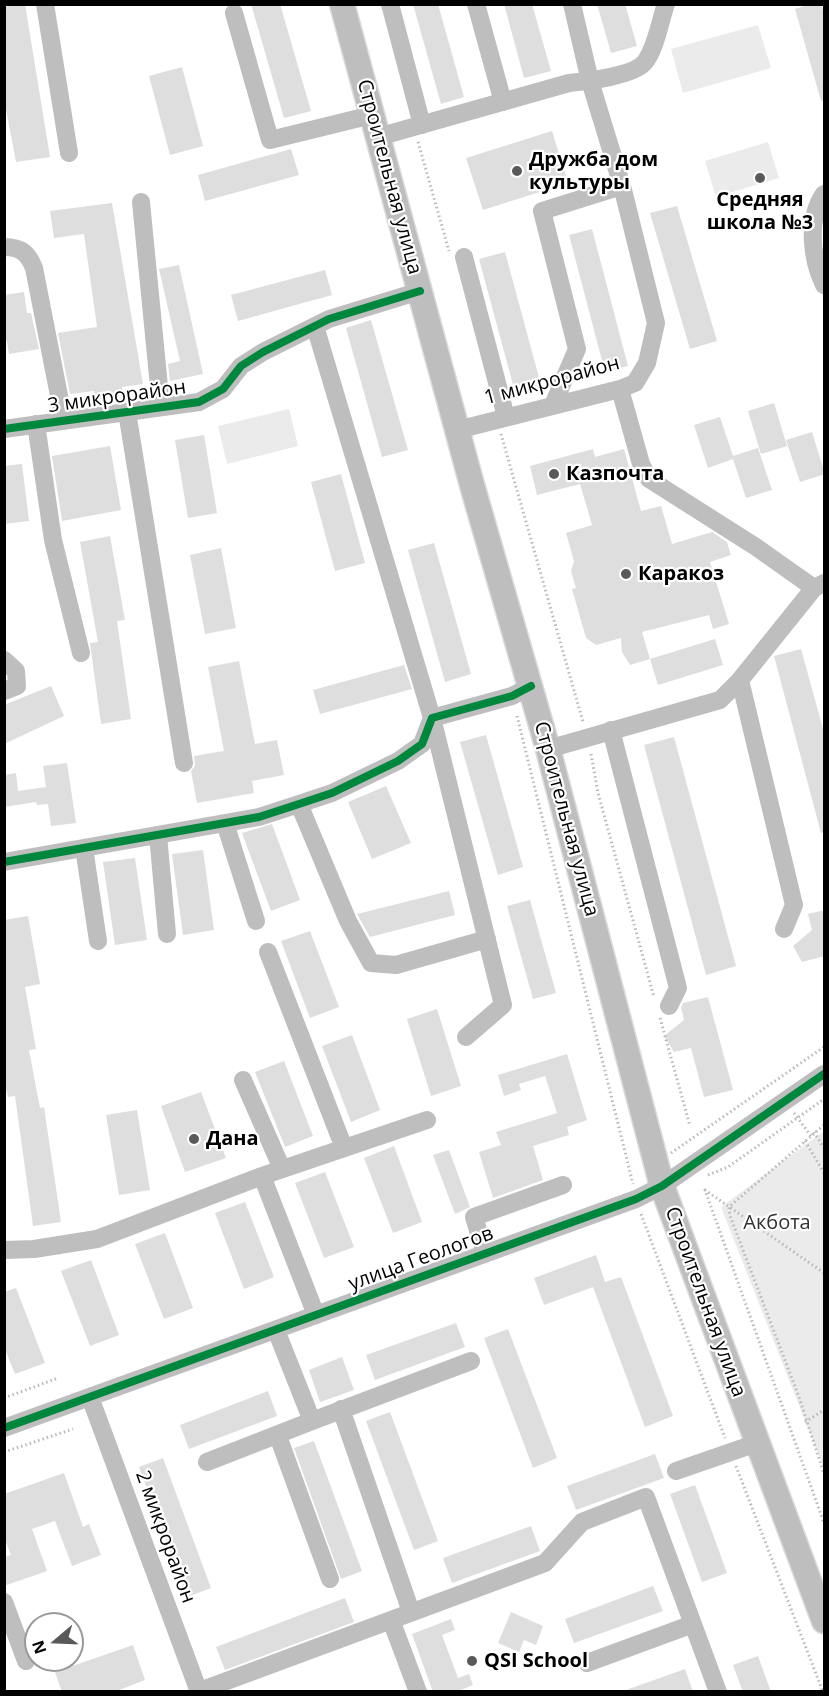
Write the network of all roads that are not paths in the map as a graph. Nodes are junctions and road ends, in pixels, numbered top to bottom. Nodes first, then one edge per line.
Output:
1 (45, 4) edge
2 (342, 4) edge
3 (390, 4) edge
4 (476, 4) edge
5 (572, 4) edge
6 (666, 4) edge
7 (234, 13) dead end
8 (590, 81) junction
9 (503, 102) junction
10 (375, 126) junction
11 (418, 126) junction
12 (69, 153) dead end
13 (622, 186) junction
14 (825, 194) edge
15 (141, 202) dead end
16 (4, 247) edge
17 (458, 259) road end
18 (825, 285) edge
19 (420, 291) junction
20 (315, 326) junction
21 (620, 389) junction
22 (553, 405) junction
23 (161, 407) junction
24 (127, 412) junction
25 (502, 418) junction
26 (64, 421) junction
27 (36, 424) junction
28 (4, 429) edge
29 (457, 430) junction
30 (819, 585) edge
31 (81, 653) dead end
32 (4, 660) edge
33 (740, 681) junction
34 (531, 686) junction
35 (4, 691) edge
36 (432, 718) junction
37 (611, 730) junction
38 (548, 749) junction
39 (184, 763) dead end
40 (299, 804) junction
41 (225, 823) junction
42 (158, 835) junction
43 (84, 848) junction
44 (4, 862) edge
45 (256, 921) dead end
46 (784, 929) dead end
47 (167, 934) dead end
48 (487, 939) junction
49 (98, 941) dead end
50 (268, 952) dead end
51 (662, 1009) road end
52 (466, 1037) dead end
53 (825, 1074) edge
54 (243, 1080) dead end
55 (427, 1120) dead end
56 (344, 1148) junction
57 (282, 1169) junction
58 (658, 1175) junction
59 (262, 1176) junction
60 (563, 1185) dead end
61 (4, 1250) edge
62 (485, 1253) junction
63 (316, 1315) junction
64 (276, 1330) junction
65 (471, 1361) dead end
66 (90, 1397) junction
67 (341, 1409) junction
68 (312, 1421) junction
69 (4, 1428) edge
70 (278, 1436) junction
71 (757, 1443) junction
72 (207, 1462) dead end
73 (676, 1471) dead end
74 (330, 1579) dead end
75 (4, 1602) edge
76 (411, 1612) junction
77 (391, 1620) junction
78 (825, 1621) edge
79 (693, 1624) junction
80 (24, 1656) edge
81 (588, 1663) dead end
82 (198, 1691) edge
83 (417, 1692) edge
84 (718, 1692) edge

1 - 12 street
2 - 10 main road, Строительная улица
3 - 11 street
4 - 9 street
5 - 8 street, 1 микрорайон
6 - 8 street
7 - 10 street
8 - 9 street
8 - 13 street, 1 микрорайон
9 - 11 street
10 - 11 street
10 - 19 main road, Строительная улица
13 - 21 street, 1 микрорайон
13 - 22 street
14 - 18 street
15 - 23 street
16 - 26 street
17 - 25 street
19 - 20 street, 3 микрорайон
19 - 29 main road, Строительная улица
20 - 23 street, 3 микрорайон
20 - 36 street
21 - 22 street, 1 микрорайон
21 - 30 street
22 - 25 street, 1 микрорайон
23 - 24 street, 3 микрорайон
24 - 26 street, 3 микрорайон
24 - 39 street
25 - 29 street, 1 микрорайон
26 - 27 street, 3 микрорайон
27 - 28 street, 3 микрорайон
27 - 31 street
29 - 34 main road, Строительная улица
30 - 33 street
32 - 35 street
33 - 37 street
33 - 46 street
34 - 36 street
34 - 38 main road, Строительная улица
36 - 40 street
36 - 48 street
37 - 38 street
37 - 51 street
38 - 58 main road, Строительная улица
40 - 41 street
40 - 48 street
41 - 42 street
41 - 45 street
42 - 43 street
42 - 47 street
43 - 44 street
43 - 49 street
48 - 52 street
50 - 56 street
53 - 58 street, улица Геологов
54 - 57 street
55 - 56 street
56 - 57 street
57 - 59 street
58 - 62 street, улица Геологов
58 - 71 main road, Строительная улица
59 - 61 street
59 - 63 street
60 - 62 street
62 - 63 street, улица Геологов
63 - 64 street, улица Геологов
64 - 66 street, улица Геологов
64 - 68 street
65 - 67 street
66 - 69 street, улица Геологов
66 - 82 street, 2 микрорайон
67 - 68 street
67 - 76 street
68 - 70 street
70 - 72 street
70 - 74 street
71 - 73 street
71 - 78 main road, Строительная улица
75 - 80 street
76 - 77 street
76 - 79 street
77 - 82 street
77 - 83 street
79 - 81 street
79 - 84 street

